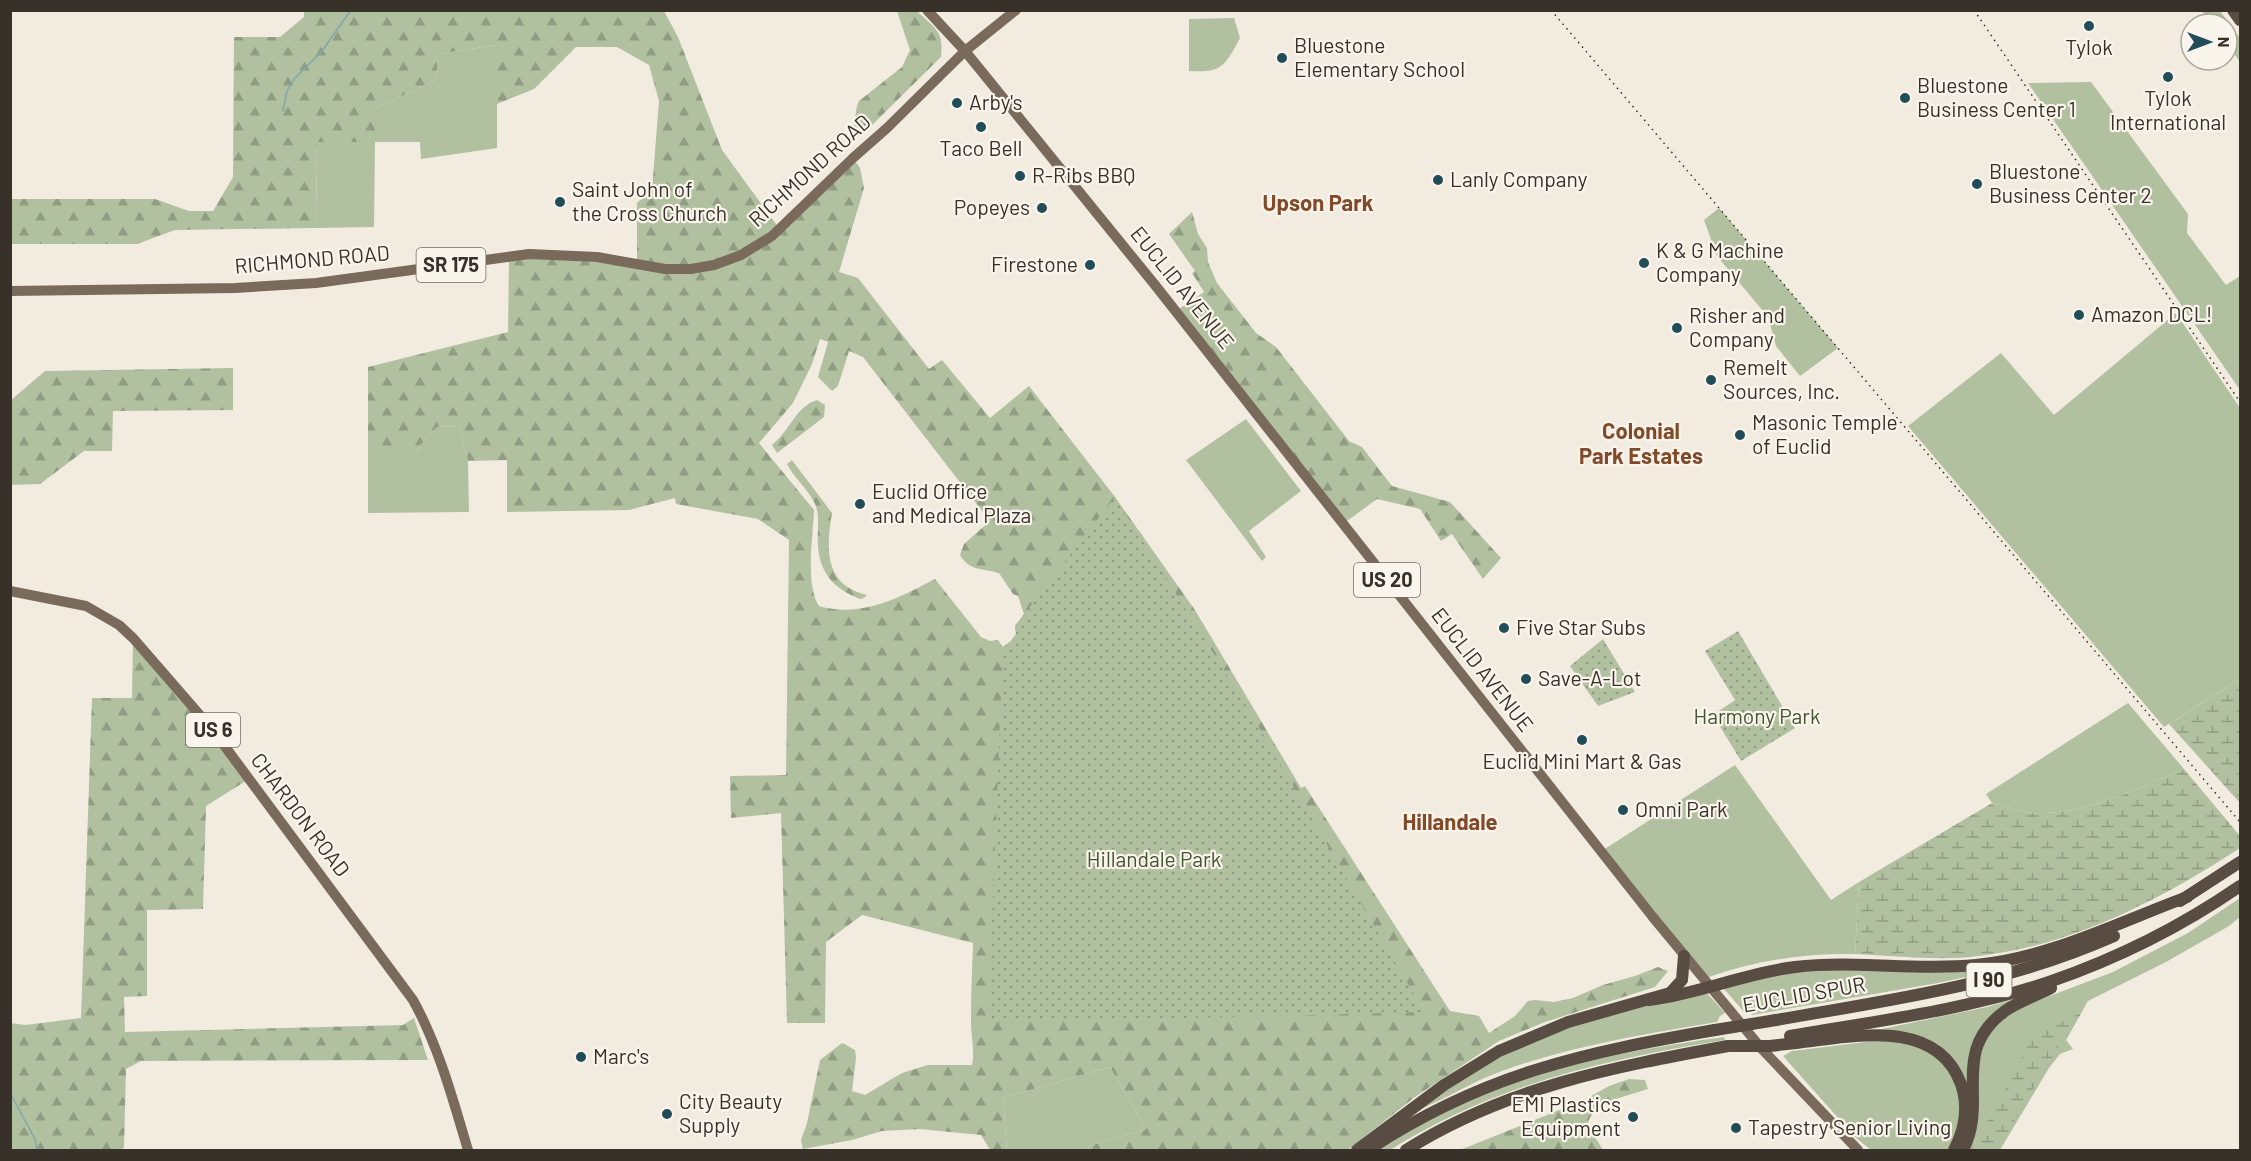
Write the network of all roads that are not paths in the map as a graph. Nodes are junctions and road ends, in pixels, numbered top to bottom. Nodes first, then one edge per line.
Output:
1 (927, 10) edge
2 (1016, 10) edge
3 (2234, 10) edge
4 (2241, 20) edge
5 (965, 51) junction
6 (10, 291) edge
7 (10, 591) edge
8 (2241, 862) edge
9 (2241, 886) edge
10 (2187, 897) junction
11 (1684, 956) junction
12 (2088, 967) junction
13 (1711, 987) junction
14 (1649, 1000) junction
15 (1793, 1040) junction
16 (468, 1150) edge
17 (1356, 1150) edge
18 (1368, 1150) edge
19 (1406, 1150) edge
20 (1858, 1150) edge
21 (1954, 1150) edge
22 (1963, 1150) edge

1 - 5 main road, EUCLID AVENUE / US 20
2 - 5 main road, SR 175
3 - 4 highway
5 - 6 main road, RICHMOND ROAD / SR 175
5 - 11 main road, EUCLID AVENUE / US 20
7 - 16 main road, CHARDON ROAD / US 6
8 - 10 highway, EUCLID SPUR / I 90
9 - 12 highway, EUCLID SPUR / I 90
10 - 13 highway
10 - 18 highway, EUCLID SPUR / I 90, bridge
11 - 13 main road, EUCLID AVENUE / US 20
11 - 14 highway
12 - 15 highway, EUCLID SPUR / I 90
12 - 22 highway
13 - 14 highway
13 - 20 main road, EUCLID AVENUE / US 20
14 - 17 highway
15 - 19 highway, bridge
15 - 21 highway

